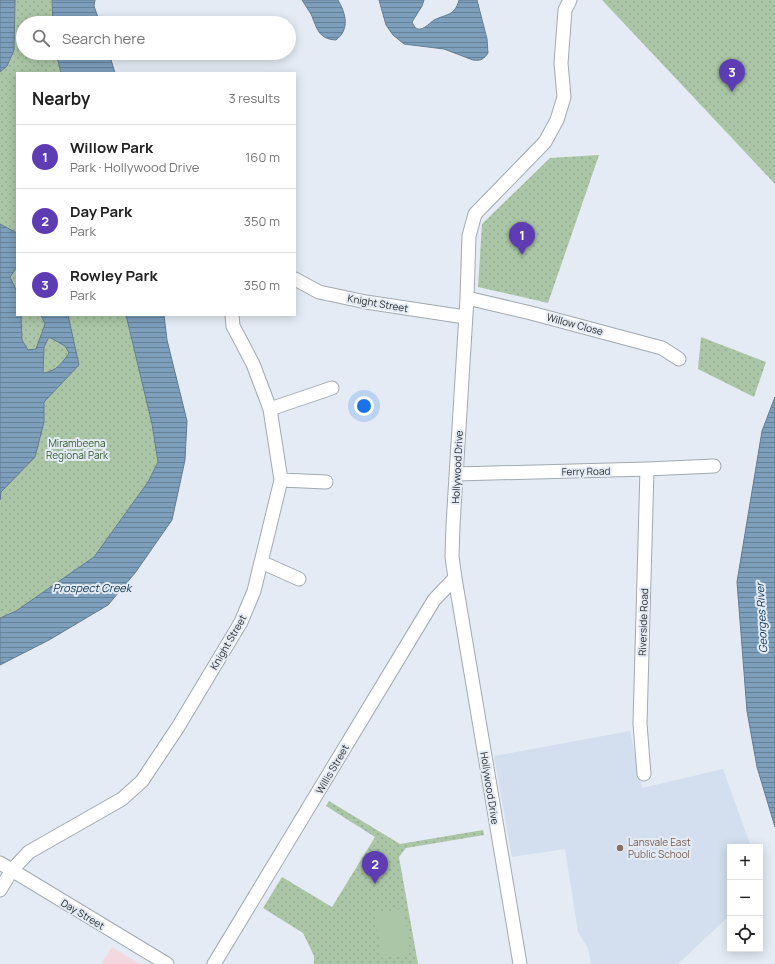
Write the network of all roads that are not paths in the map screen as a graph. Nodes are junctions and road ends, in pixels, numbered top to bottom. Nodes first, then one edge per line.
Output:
1 (570, 0) edge
2 (296, 280) edge
3 (467, 298) junction
4 (232, 316) edge
5 (465, 317) junction
6 (679, 359) dead end
7 (332, 388) dead end
8 (270, 409) junction
9 (714, 466) dead end
10 (647, 469) junction
11 (457, 474) junction
12 (281, 480) junction
13 (326, 482) dead end
14 (261, 562) junction
15 (455, 578) junction
16 (299, 579) dead end
17 (644, 774) dead end
18 (0, 863) edge
19 (12, 870) junction
20 (0, 890) edge
21 (166, 964) edge
22 (214, 964) edge
23 (520, 964) edge

1 - 3 street, Hollywood Drive
2 - 5 street, Knight Street
3 - 5 street, Hollywood Drive
3 - 6 street, Willow Close
4 - 8 street, Knight Street
5 - 11 street, Hollywood Drive
7 - 8 street
8 - 12 street, Knight Street
9 - 10 street, Ferry Road
10 - 11 street, Ferry Road
10 - 17 street, Riverside Road
11 - 15 street, Hollywood Drive
12 - 13 street
12 - 14 street, Knight Street
14 - 16 street
14 - 19 street, Knight Street
15 - 22 street, Willis Street
15 - 23 street, Hollywood Drive
18 - 19 street, Day Street
19 - 20 street, Knight Street
19 - 21 street, Day Street

